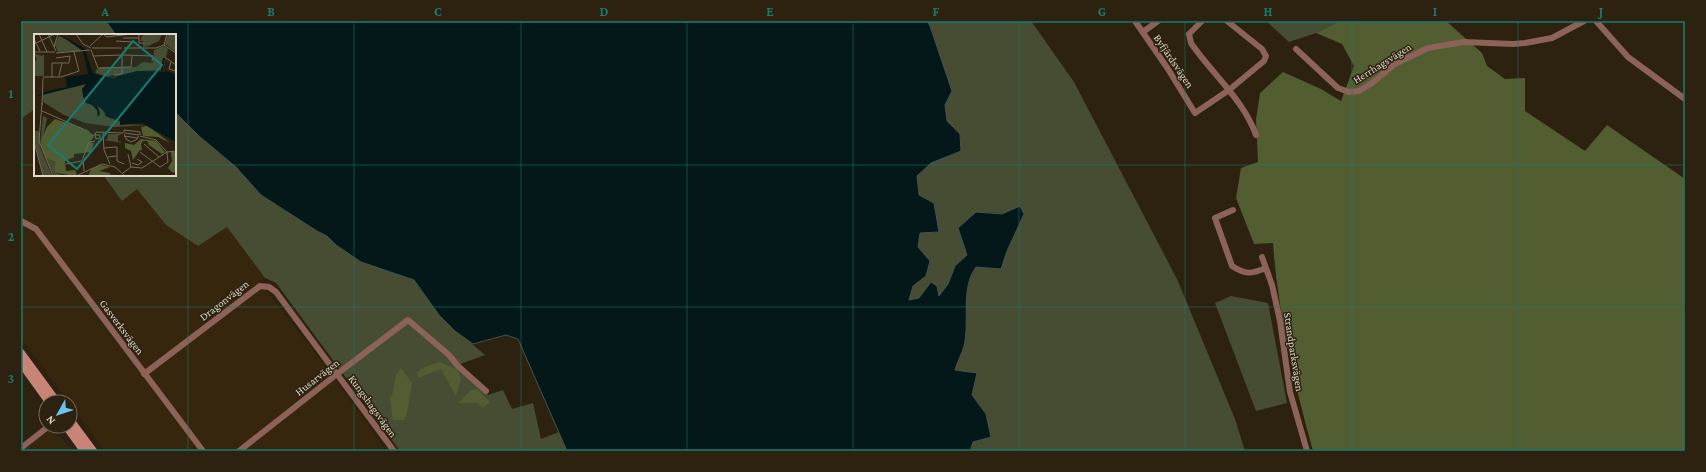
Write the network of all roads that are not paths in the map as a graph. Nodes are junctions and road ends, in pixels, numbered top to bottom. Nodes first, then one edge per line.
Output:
1 (1135, 21) edge
2 (1158, 21) edge
3 (1202, 21) edge
4 (1227, 21) edge
5 (1584, 21) edge
6 (1596, 21) edge
7 (1143, 32) junction
8 (1296, 49) dead end
9 (1229, 90) junction
10 (1685, 99) edge
11 (1256, 135) dead end
12 (1233, 210) dead end
13 (21, 221) edge
14 (1262, 257) dead end
15 (1266, 268) junction
16 (21, 352) edge
17 (21, 363) edge
18 (144, 374) junction
19 (337, 374) junction
20 (486, 391) dead end
21 (42, 394) edge
22 (51, 394) edge
23 (78, 431) edge
24 (39, 434) edge
25 (71, 434) edge
26 (21, 448) edge
27 (84, 451) edge
28 (93, 451) edge
29 (203, 451) edge
30 (239, 451) edge
31 (394, 451) edge
32 (1307, 451) edge

1 - 7 street, Byfjärdsvägen
2 - 7 street
3 - 9 street
4 - 9 street
5 - 8 street, Herrhagsvägen
6 - 10 street
7 - 9 street, Byfjärdsvägen
9 - 11 street
12 - 15 street
13 - 18 street, Gasverksvägen
14 - 15 street, Strandparksvägen
15 - 32 street, Strandparksvägen
16 - 22 main road
17 - 21 main road
18 - 19 street, Dragonvägen
18 - 29 street, Gasverksvägen
19 - 20 street, Husarvägen
19 - 30 street, Husarvägen
19 - 31 street, Kungshagsvägen
23 - 28 main road
24 - 26 street
25 - 27 main road

